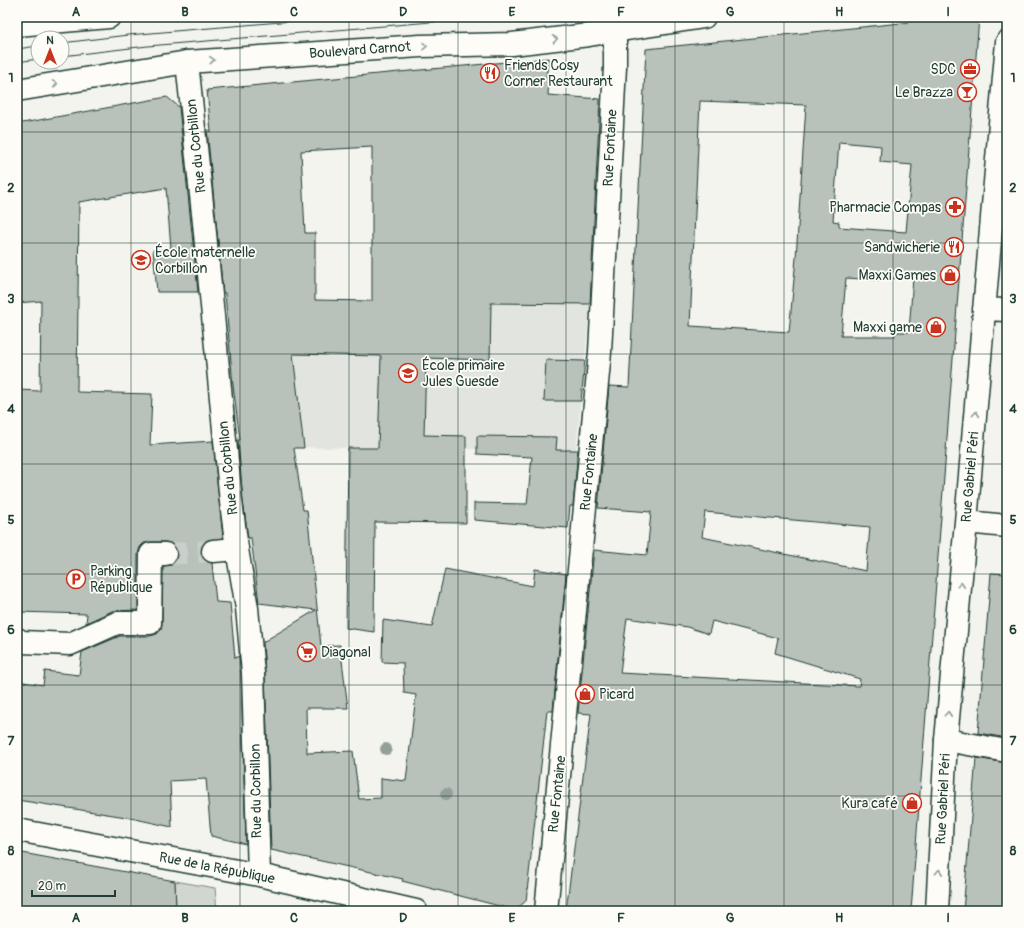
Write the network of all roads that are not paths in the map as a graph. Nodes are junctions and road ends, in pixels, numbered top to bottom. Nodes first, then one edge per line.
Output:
1 (109, 17) edge
2 (696, 17) edge
3 (17, 25) edge
4 (615, 31) junction
5 (1007, 42) edge
6 (187, 62) junction
7 (17, 90) edge
8 (984, 309) junction
9 (1007, 310) edge
10 (966, 522) junction
11 (1007, 526) edge
12 (237, 549) junction
13 (212, 551) tunnel mouth
14 (165, 554) tunnel mouth
15 (17, 639) edge
16 (946, 740) junction
17 (1007, 751) edge
18 (17, 830) edge
19 (259, 875) junction
20 (416, 911) edge
21 (546, 911) edge
22 (937, 911) edge

1 - 3 street
2 - 4 street, Boulevard Carnot
6 -> 4 street, Boulevard Carnot
4 - 21 street, Rue Fontaine
5 - 8 street, Rue Gabriel Péri
7 -> 6 street, Boulevard Carnot
6 - 12 street, Rue du Corbillon
8 - 9 street
10 -> 8 street, Rue Gabriel Péri
10 - 11 street
16 -> 10 street, Rue Gabriel Péri
12 - 13 street
12 - 19 street, Rue du Corbillon
14 - 15 street
16 - 17 street
22 -> 16 street, Rue Gabriel Péri
18 - 19 street, Rue de la République
19 - 20 street, Rue de la République

